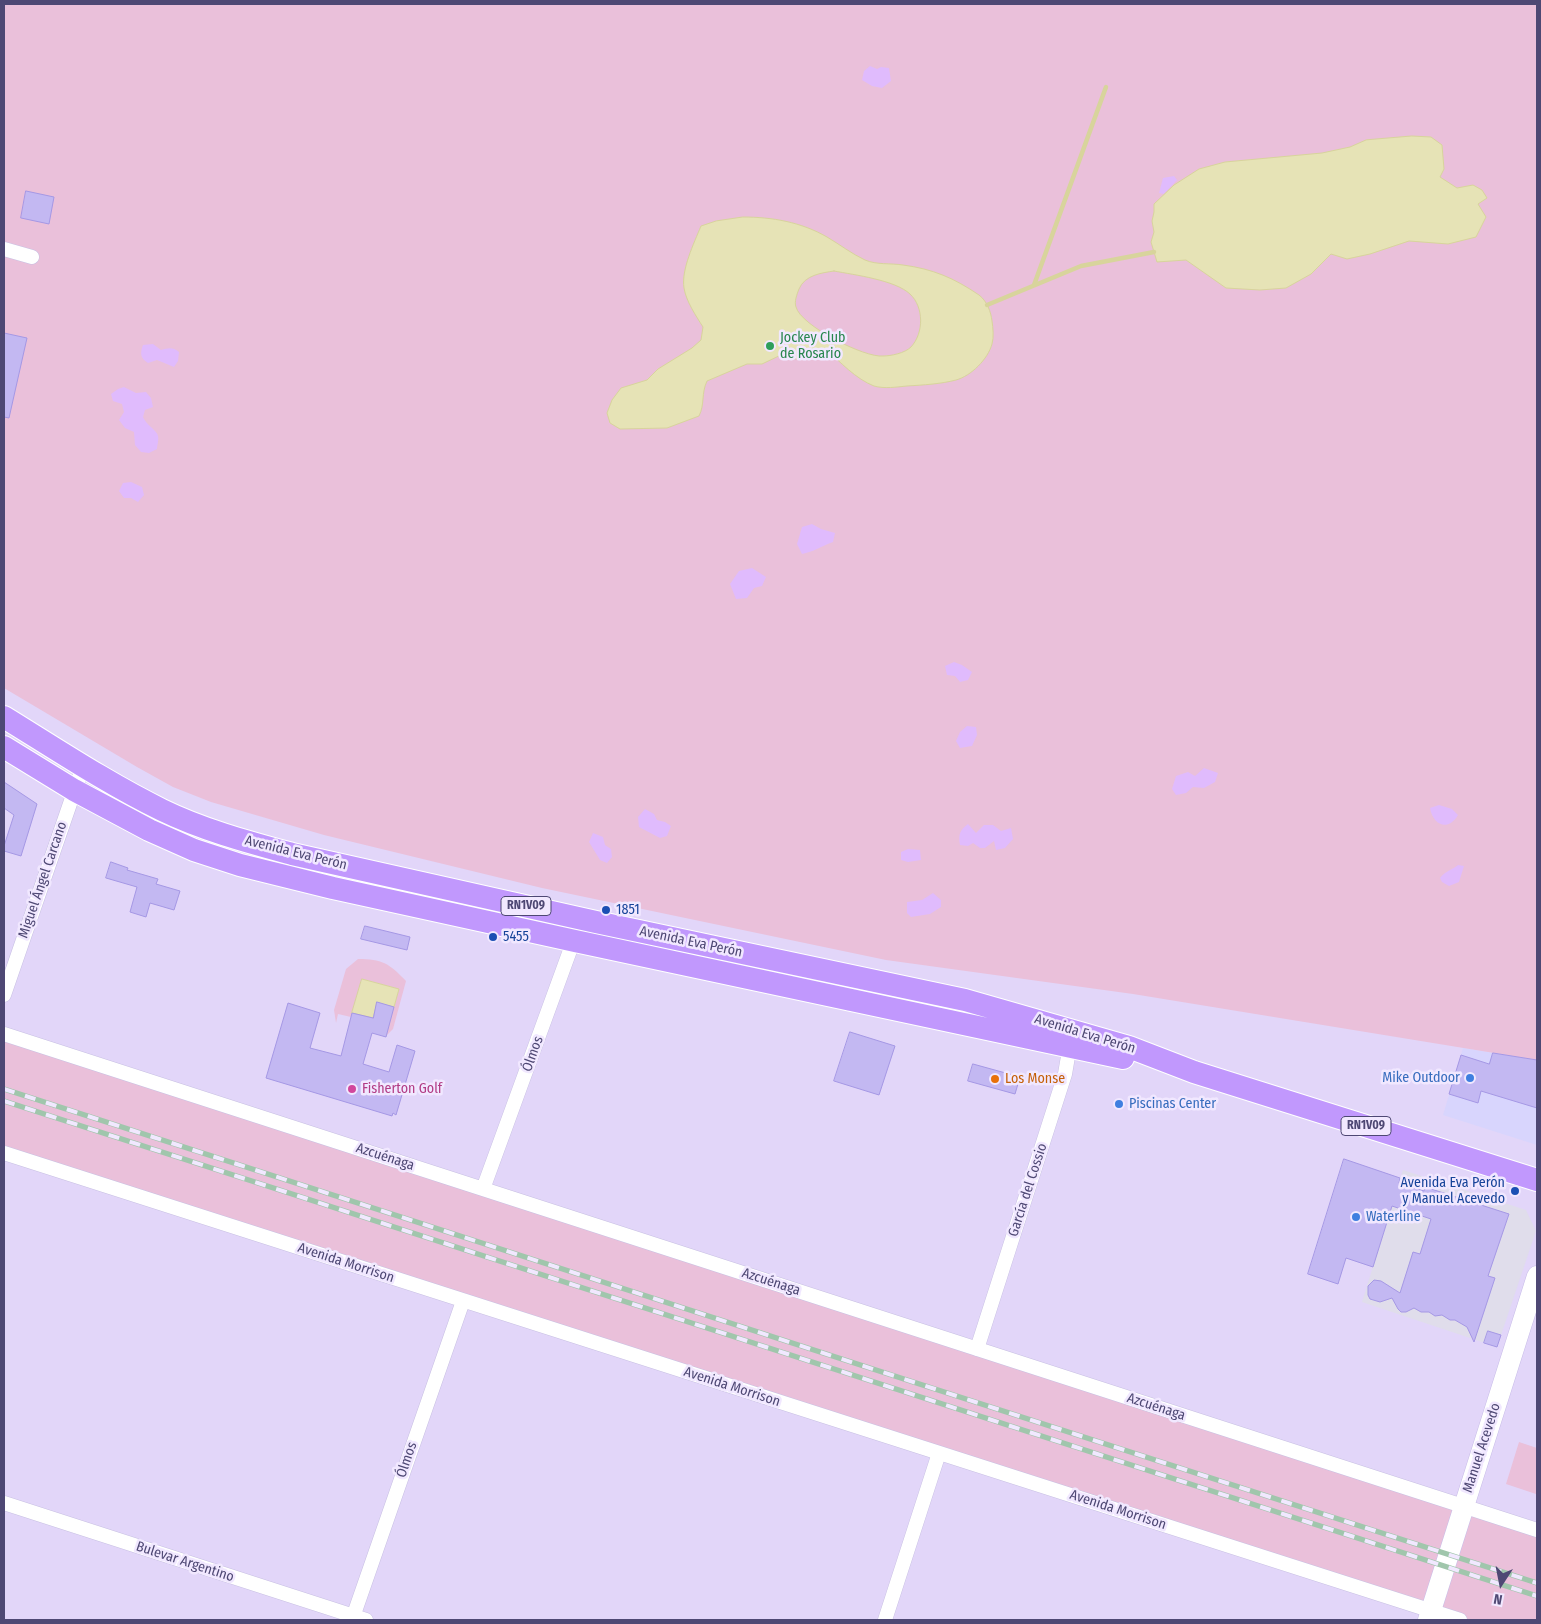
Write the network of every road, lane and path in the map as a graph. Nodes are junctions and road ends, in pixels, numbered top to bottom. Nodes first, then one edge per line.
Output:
1 (4, 249) edge
2 (32, 257) dead end
3 (4, 717) edge
4 (4, 747) edge
5 (83, 766) junction
6 (74, 790) junction
7 (580, 918) junction
8 (575, 941) junction
9 (4, 995) edge
10 (4, 1034) edge
11 (1071, 1038) junction
12 (4, 1153) edge
13 (1537, 1180) edge
14 (483, 1189) junction
15 (1537, 1276) edge
16 (463, 1301) junction
17 (977, 1349) junction
18 (940, 1453) junction
19 (4, 1503) edge
20 (1464, 1506) junction
21 (1537, 1530) edge
22 (1429, 1616) edge
23 (357, 1619) edge
24 (885, 1620) edge
25 (1460, 1620) edge

1 - 2 street
3 - 5 main road, Avenida Eva Perón / RN1V09
4 - 6 main road, Avenida Eva Perón / RN1V09
5 - 6 street, Miguel Ángel Carcano
5 - 7 main road, Avenida Eva Perón / RN1V09
6 - 8 main road, Avenida Eva Perón / RN1V09
6 - 9 street, Miguel Ángel Carcano
7 - 8 street, Ólmos
7 - 11 main road, Avenida Eva Perón / RN1V09
8 - 11 main road, Avenida Eva Perón / RN1V09
8 - 14 street, Ólmos
10 - 14 street, Azcuénaga
11 - 13 main road, Avenida Eva Perón / RN1V09
11 - 17 street, García del Cossio
12 - 16 street, Avenida Morrison
14 - 17 street, Azcuénaga
15 - 20 street, Manuel Acevedo
16 - 18 street, Avenida Morrison
16 - 23 street, Ólmos
17 - 20 street, Azcuénaga
18 - 22 street, Avenida Morrison
18 - 24 street
19 - 23 street, Bulevar Argentino
20 - 21 street, Azcuénaga
20 - 22 street, Manuel Acevedo
22 - 25 street, Avenida Morrison

